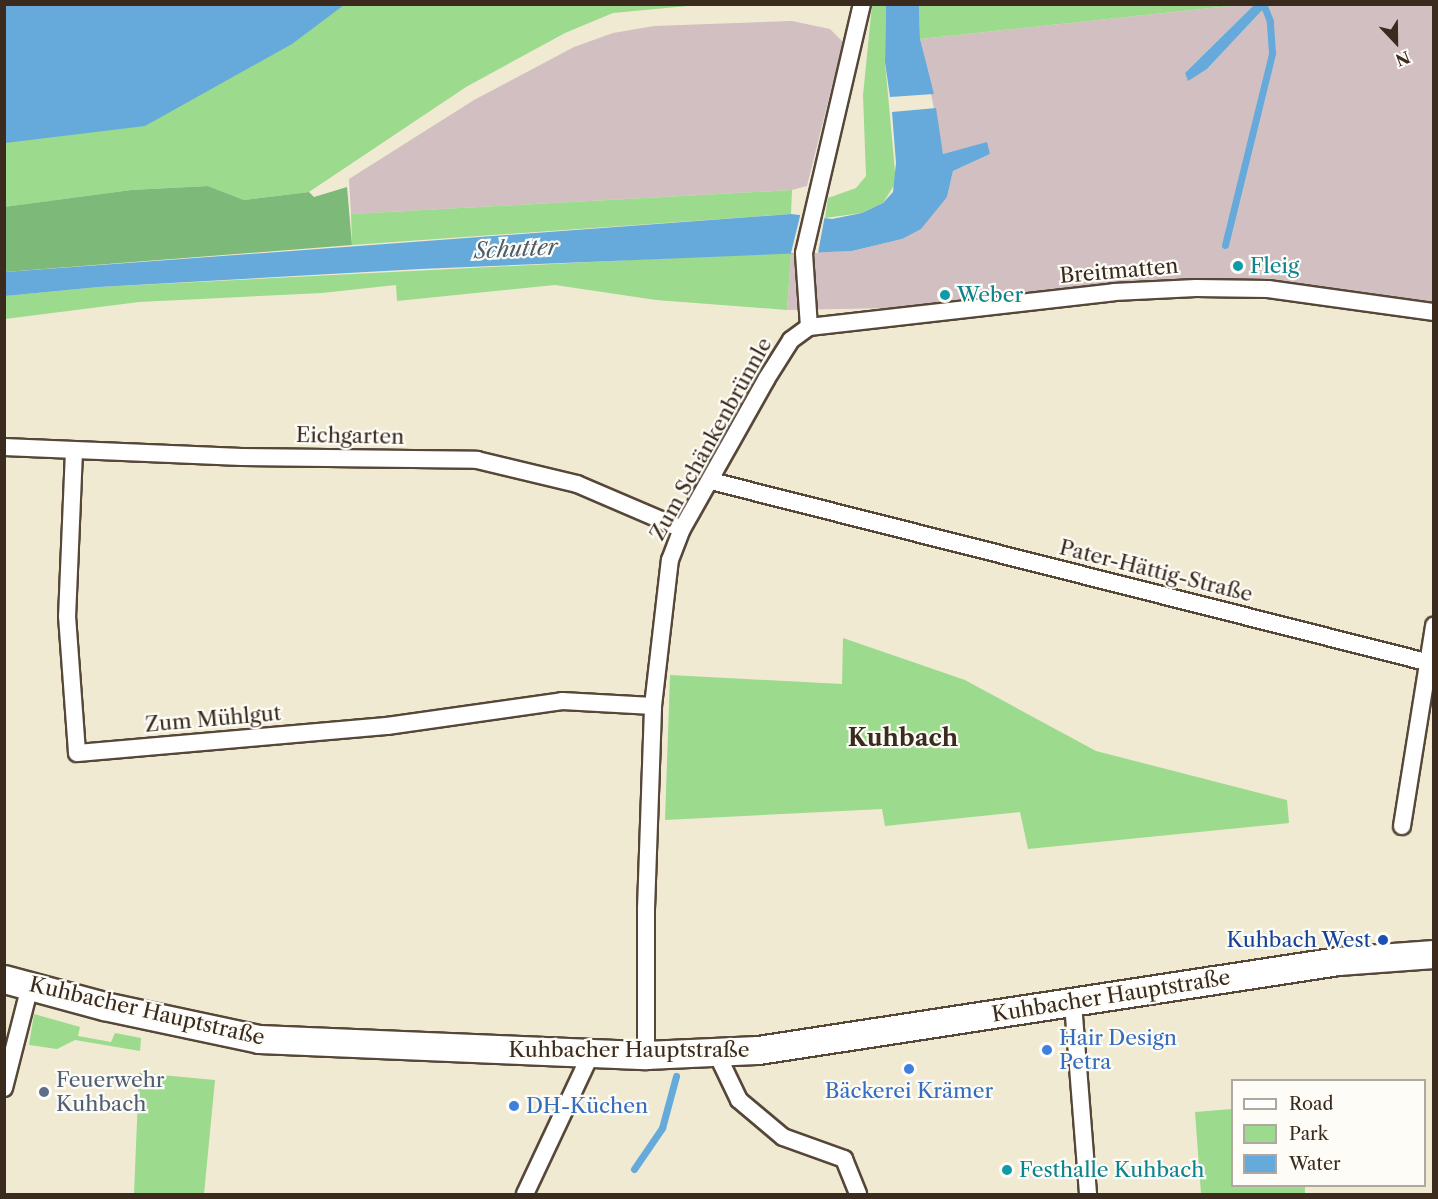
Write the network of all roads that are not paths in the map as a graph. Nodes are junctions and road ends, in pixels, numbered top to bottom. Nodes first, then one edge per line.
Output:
1 (862, 4) edge
2 (1434, 312) edge
3 (809, 327) junction
4 (4, 447) edge
5 (74, 451) junction
6 (711, 481) junction
7 (682, 529) junction
8 (1434, 626) edge
9 (1432, 664) edge
10 (653, 706) junction
11 (1402, 826) dead end
12 (1434, 954) edge
13 (4, 979) edge
14 (30, 986) junction
15 (1073, 1003) junction
16 (716, 1052) junction
17 (591, 1054) junction
18 (646, 1055) junction
19 (4, 1088) edge
20 (525, 1194) edge
21 (858, 1194) edge
22 (1088, 1194) edge

1 - 3 street
2 - 3 street, Breitmatten
3 - 6 street, Zum Schänkenbrünnle
4 - 5 street, Eichgarten
5 - 7 street, Eichgarten
5 - 10 street, Zum Mühlgut
6 - 7 street, Zum Schänkenbrünnle
6 - 9 street, Pater-Hättig-Straße
7 - 10 street, Zum Schänkenbrünnle
8 - 9 street
9 - 11 street
10 - 18 street, Zum Schänkenbrünnle
12 - 15 main road, Kuhbacher Hauptstraße
13 - 14 main road, Kuhbacher Hauptstraße
14 - 17 main road, Kuhbacher Hauptstraße
14 - 19 street
15 - 16 main road, Kuhbacher Hauptstraße
15 - 22 street
16 - 18 main road, Kuhbacher Hauptstraße
16 - 21 street
17 - 18 main road, Kuhbacher Hauptstraße
17 - 20 street

